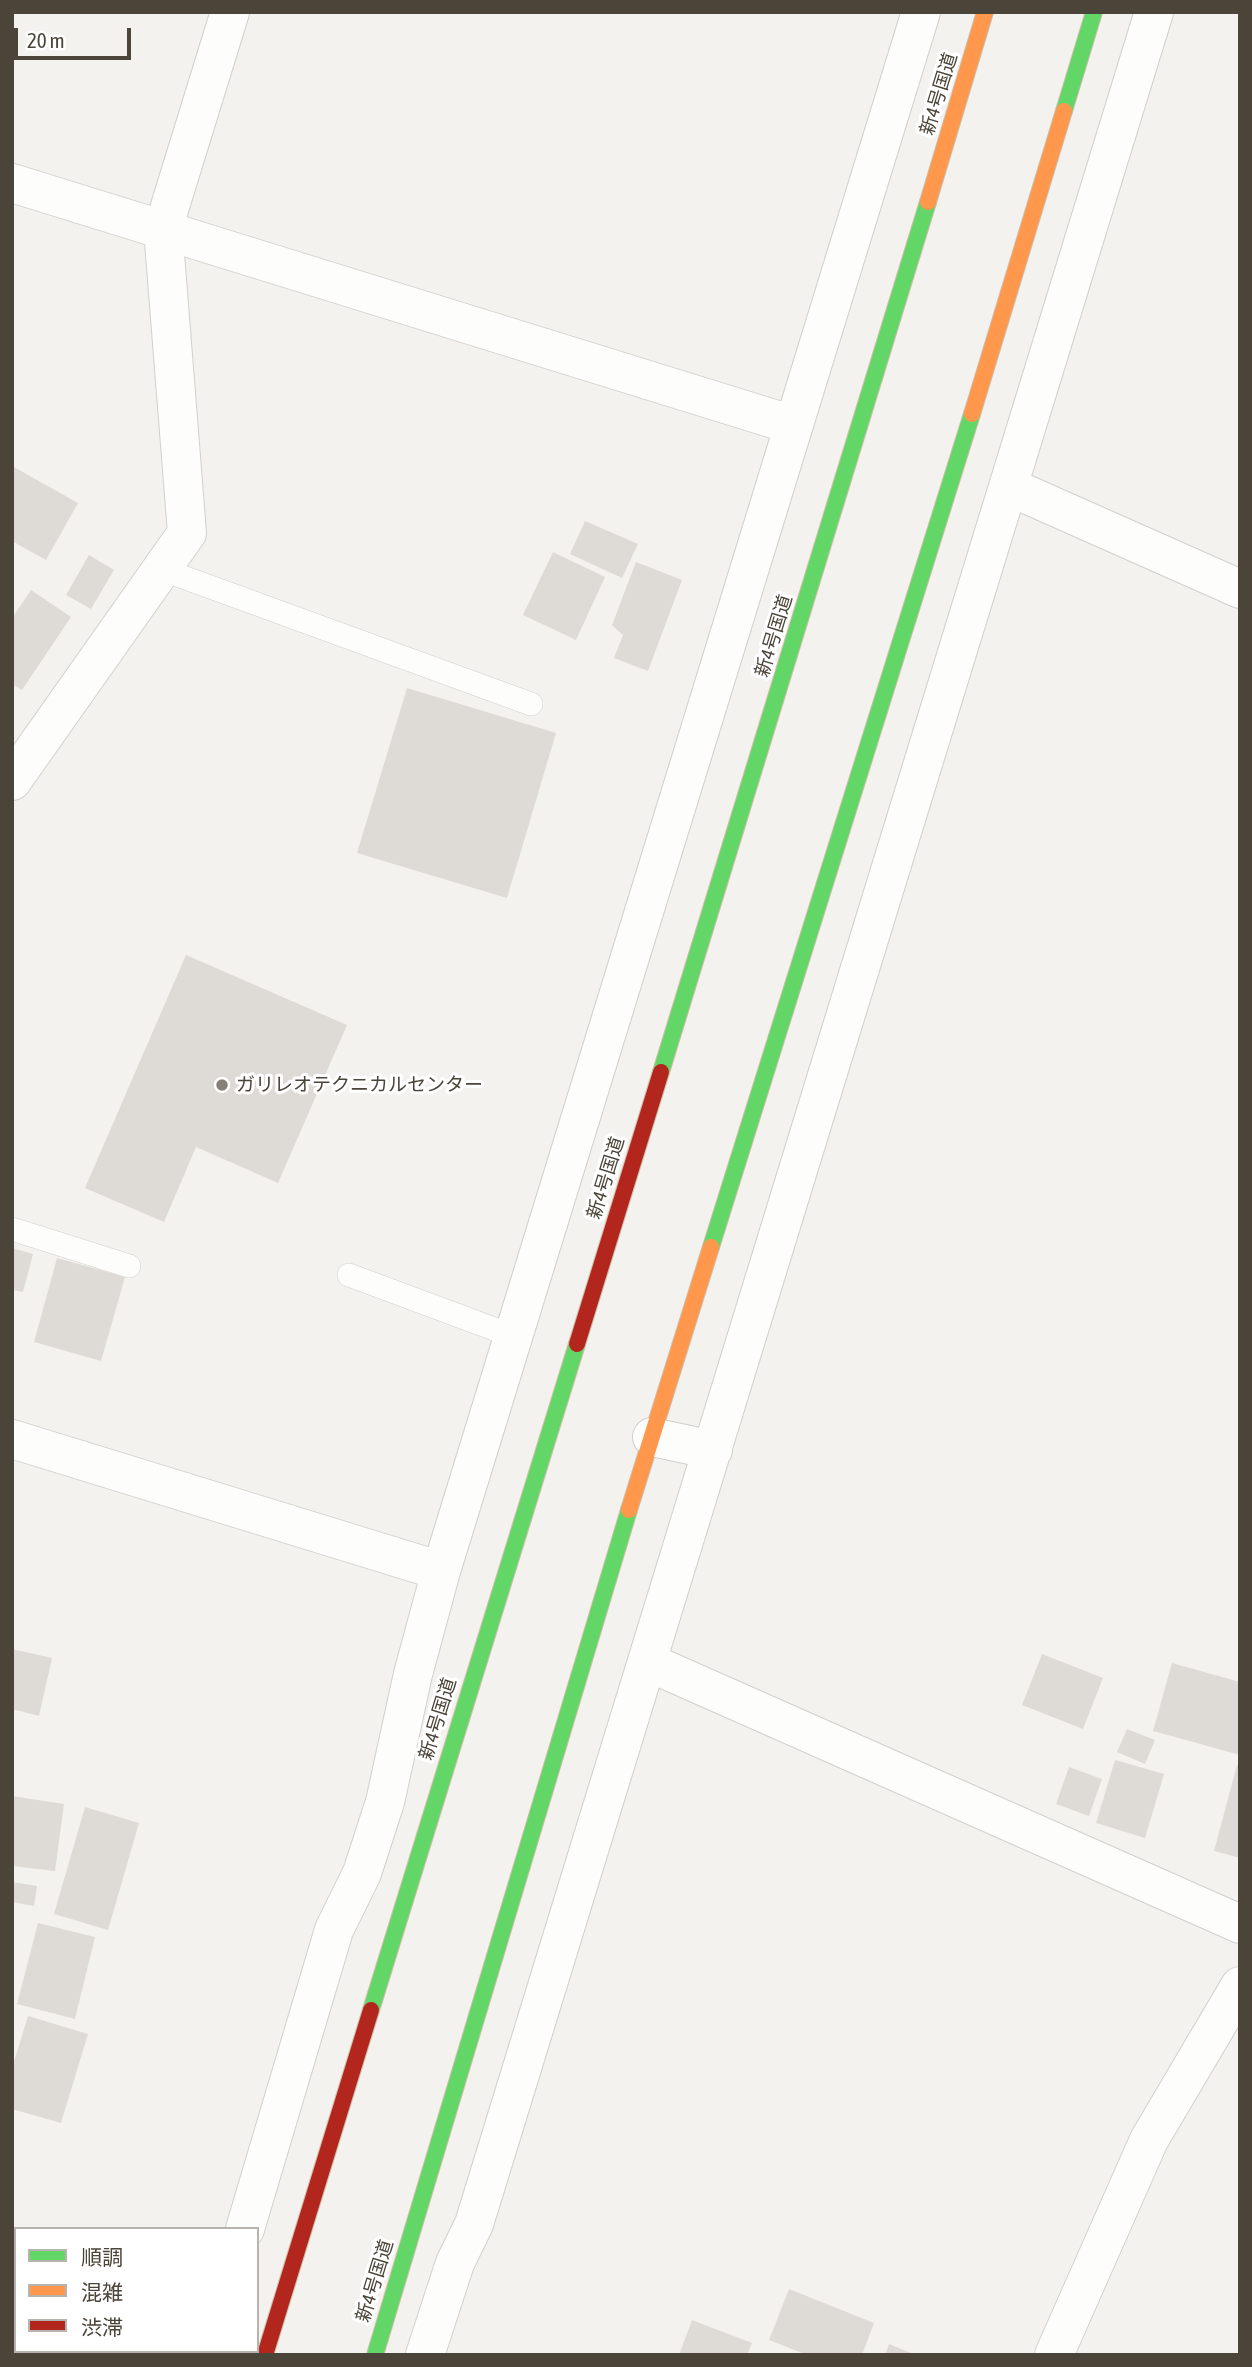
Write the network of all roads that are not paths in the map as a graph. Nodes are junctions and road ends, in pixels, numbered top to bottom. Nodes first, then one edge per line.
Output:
1 (230, 12) edge
2 (921, 12) edge
3 (985, 12) edge
4 (1094, 12) edge
5 (1154, 12) edge
6 (12, 183) edge
7 (163, 229) junction
8 (793, 425) junction
9 (1010, 487) junction
10 (161, 569) junction
11 (1240, 589) edge
12 (531, 704) dead end
13 (12, 780) edge
14 (12, 1229) edge
15 (129, 1266) dead end
16 (349, 1275) dead end
17 (513, 1336) junction
18 (652, 1437) junction
19 (12, 1439) edge
20 (713, 1450) junction
21 (441, 1571) junction
22 (648, 1662) junction
23 (385, 1802) junction
24 (434, 1803) junction
25 (1240, 1924) edge
26 (1240, 1986) edge
27 (246, 2227) edge
28 (265, 2355) edge
29 (374, 2355) edge
30 (425, 2355) edge
31 (1054, 2355) edge

1 - 7 street
2 - 8 street
3 - 24 highway, 新4号国道
4 - 18 highway, 新4号国道
5 - 9 street
6 - 7 street
7 - 8 street
7 - 10 street
8 - 17 street
9 - 11 street
9 - 20 street
10 - 12 lane
10 - 13 street
14 - 15 lane
16 - 17 lane
17 - 21 street
18 - 20 street
18 - 29 highway, 新4号国道
19 - 21 street
20 - 22 street
21 - 23 street
22 - 25 street
22 - 30 street
23 - 24 street
23 - 27 street
24 - 28 highway, 新4号国道
26 - 31 street

